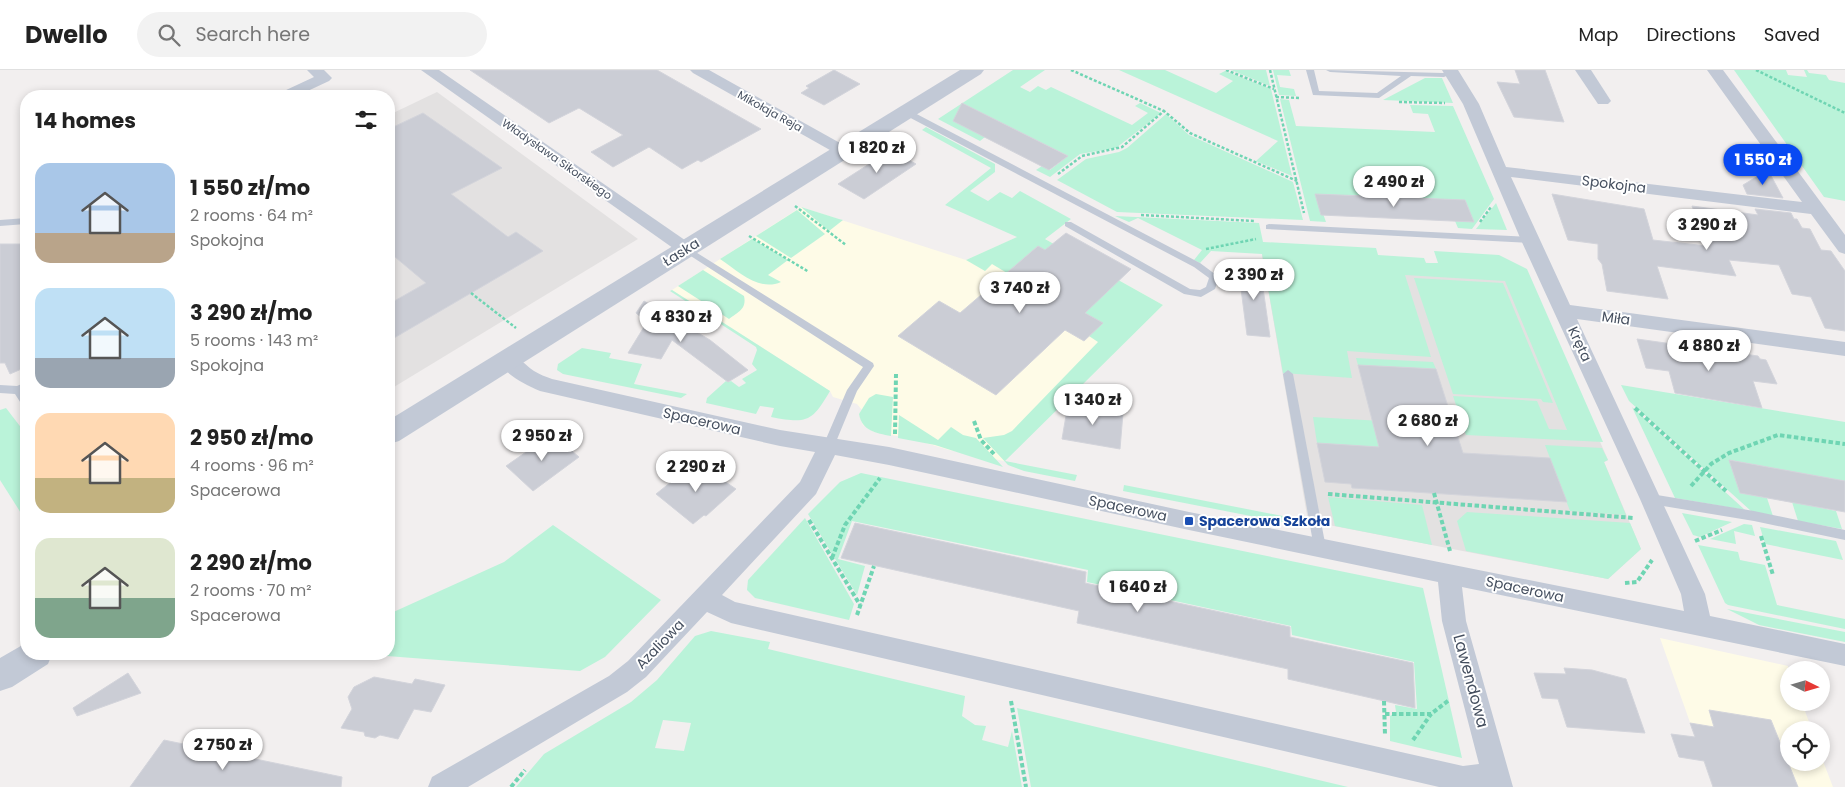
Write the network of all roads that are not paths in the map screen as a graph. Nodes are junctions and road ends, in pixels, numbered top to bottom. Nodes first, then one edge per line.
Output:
1 (315, 70) edge
2 (429, 70) edge
3 (698, 70) edge
4 (974, 70) edge
5 (1310, 70) edge
6 (1330, 70) edge
7 (1583, 70) edge
8 (1715, 70) edge
9 (1450, 71) edge
10 (1410, 73) junction
11 (298, 90) edge
12 (1603, 101) dead end
13 (906, 112) junction
14 (843, 151) junction
15 (1501, 171) junction
16 (1817, 208) junction
17 (20, 222) edge
18 (0, 224) edge
19 (1068, 224) dead end
20 (1269, 227) dead end
21 (1530, 240) junction
22 (1845, 248) edge
23 (686, 249) junction
24 (1565, 311) junction
25 (1845, 348) edge
26 (507, 360) junction
27 (1288, 374) dead end
28 (20, 388) edge
29 (0, 389) edge
30 (395, 430) edge
31 (829, 446) junction
32 (1651, 499) junction
33 (1845, 535) edge
34 (1320, 548) junction
35 (1450, 564) junction
36 (704, 598) junction
37 (1699, 624) junction
38 (1845, 655) edge
39 (26, 660) edge
40 (0, 676) edge
41 (1498, 782) edge
42 (442, 787) edge

1 - 11 street
2 - 23 street, Władysława Sikorskiego
3 - 14 street, Mikołaja Reja
4 - 13 street, Łaska
5 - 10 lane
6 - 10 lane
7 - 12 street
8 - 16 street
9 - 10 lane
9 - 15 street, Kręta
13 - 14 street, Łaska
13 - 19 lane
14 - 23 street, Łaska
15 - 16 street, Spokojna
15 - 21 street, Kręta
16 - 22 street
17 - 18 lane
20 - 21 lane
21 - 24 street, Kręta
23 - 26 street, Łaska
23 - 31 lane
24 - 25 street, Miła
24 - 32 street, Kręta
26 - 30 street, Łaska
26 - 31 street, Spacerowa
27 - 34 lane
28 - 29 lane
31 - 34 street, Spacerowa
31 - 36 street, Azaliowa
32 - 33 lane
32 - 37 street, Kręta
34 - 35 street, Spacerowa
35 - 37 street, Spacerowa
35 - 41 street, Lawendowa
36 - 41 street
36 - 42 street, Azaliowa
37 - 38 street, Spacerowa
39 - 40 street

